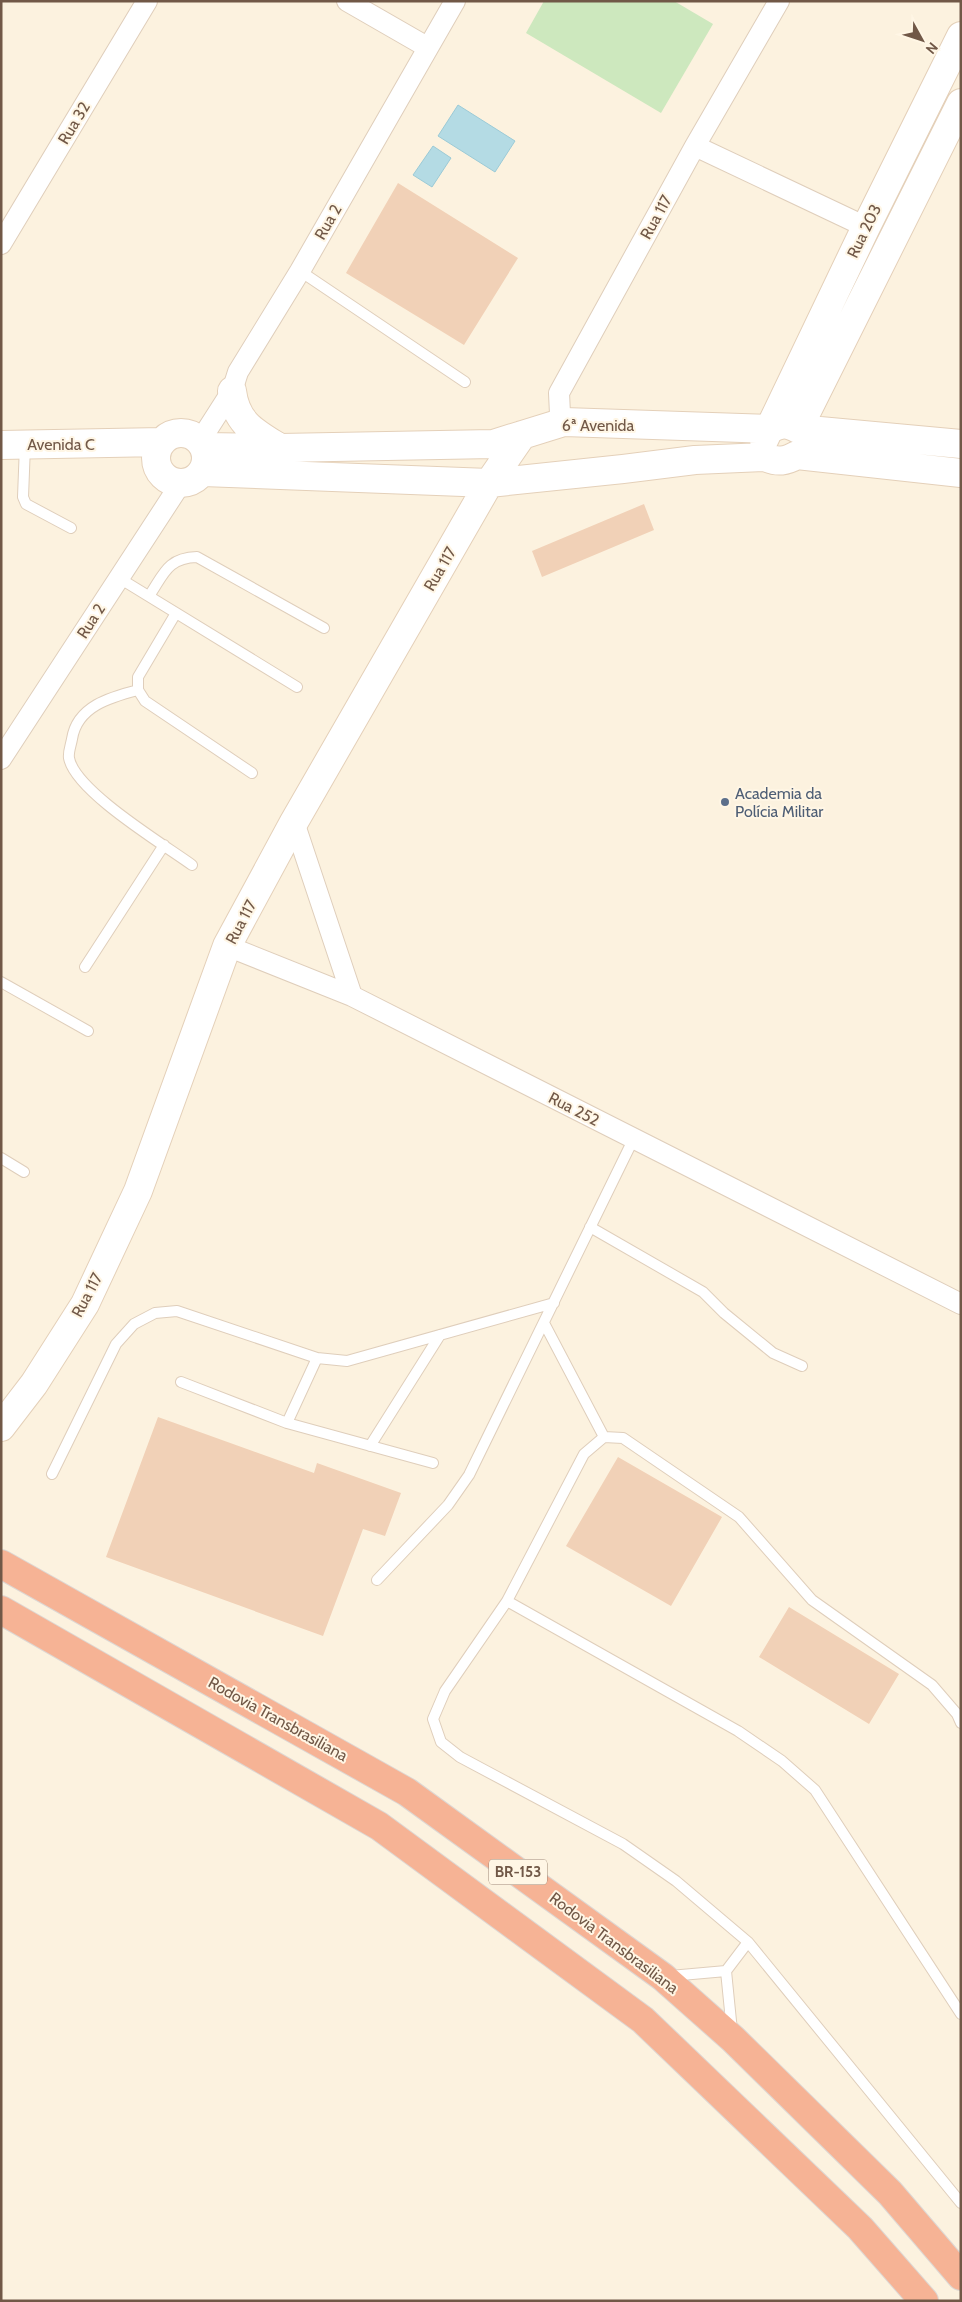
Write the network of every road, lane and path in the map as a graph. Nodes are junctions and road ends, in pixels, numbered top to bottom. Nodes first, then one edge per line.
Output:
1 (147, 1) edge
2 (347, 1) edge
3 (455, 1) edge
4 (779, 1) edge
5 (961, 36) edge
6 (427, 47) junction
7 (961, 103) edge
8 (695, 146) junction
9 (866, 227) junction
10 (1, 244) edge
11 (300, 271) junction
12 (465, 382) dead end
13 (232, 390) junction
14 (564, 422) junction
15 (770, 429) junction
16 (522, 435) junction
17 (798, 442) junction
18 (13, 444) edge
19 (493, 444) junction
20 (961, 444) edge
21 (280, 448) junction
22 (160, 453) junction
23 (765, 458) junction
24 (197, 461) junction
25 (961, 473) edge
26 (489, 483) junction
27 (71, 528) dead end
28 (119, 578) junction
29 (149, 596) junction
30 (176, 613) junction
31 (324, 628) dead end
32 (297, 687) dead end
33 (138, 690) junction
34 (1, 758) edge
35 (252, 772) dead end
36 (294, 822) junction
37 (164, 845) junction
38 (192, 865) dead end
39 (228, 946) junction
40 (85, 967) dead end
41 (1, 982) edge
42 (352, 996) junction
43 (88, 1031) dead end
44 (633, 1140) junction
45 (1, 1158) edge
46 (24, 1172) dead end
47 (590, 1227) junction
48 (554, 1303) junction
49 (961, 1304) edge
50 (544, 1322) junction
51 (440, 1335) junction
52 (317, 1358) junction
53 (802, 1366) dead end
54 (181, 1382) dead end
55 (287, 1423) junction
56 (1, 1427) edge
57 (604, 1437) junction
58 (370, 1446) junction
59 (433, 1463) dead end
60 (52, 1474) dead end
61 (1, 1564) edge
62 (377, 1580) dead end
63 (507, 1602) junction
64 (1, 1610) edge
65 (961, 1723) edge
66 (748, 1942) junction
67 (726, 1971) junction
68 (663, 1977) junction
69 (961, 2014) edge
70 (733, 2039) junction
71 (961, 2203) edge
72 (961, 2276) edge
73 (924, 2301) edge

1 - 10 street, Rua 32
2 - 6 street
3 - 6 street, Rua 2
4 - 8 street, Rua 117
5 - 9 street, Rua 203
6 - 11 street, Rua 2
7 - 17 street, Rua 203
8 - 9 street
8 - 14 street, Rua 117
9 - 15 street, Rua 203
11 - 12 lane
11 - 13 street, Rua 2
13 - 21 street
13 - 24 street, Rua 2
14 - 15 street, 6ª Avenida
14 - 16 street, 6ª Avenida
15 - 17 street, 6ª Avenida
15 - 23 street
16 - 19 street, 6ª Avenida
16 - 26 street, Rua 117
17 - 20 street, 6ª Avenida
17 - 23 street, 6ª Avenida
17 - 25 street, 6ª Avenida
18 - 22 street, Avenida C
18 - 27 lane
19 - 21 street, 6ª Avenida
19 - 26 street
21 - 24 street, 6ª Avenida
22 - 24 street
22 - 24 street, Avenida C
23 - 26 street, 6ª Avenida
24 - 26 street, 6ª Avenida
24 - 28 street, Rua 2
26 - 36 street, Rua 117
28 - 29 lane
28 - 34 street, Rua 2
29 - 30 lane
29 - 31 lane
30 - 32 lane
30 - 33 lane
33 - 35 lane
33 - 37 lane
36 - 39 street, Rua 117
36 - 42 street
37 - 38 lane
37 - 40 lane
39 - 42 street, Rua 252
39 - 56 street, Rua 117
41 - 43 lane
42 - 44 street, Rua 252
44 - 47 lane
44 - 49 street, Rua 252
45 - 46 lane
47 - 48 lane
47 - 53 lane
48 - 50 lane
48 - 51 lane
50 - 57 lane
50 - 62 lane
51 - 52 lane
51 - 58 lane
52 - 55 lane
52 - 60 lane
54 - 55 lane
55 - 58 lane
57 - 63 lane
57 - 65 lane
58 - 59 lane
61 - 68 highway, Rodovia Transbrasiliana / BR-153
63 - 66 lane
63 - 69 lane
64 - 73 highway, BR-153
66 - 67 lane
66 - 71 lane
67 - 68 lane
67 - 70 lane
68 - 70 highway, Rodovia Transbrasiliana / BR-153
70 - 72 highway, Rodovia Transbrasiliana / BR-153

